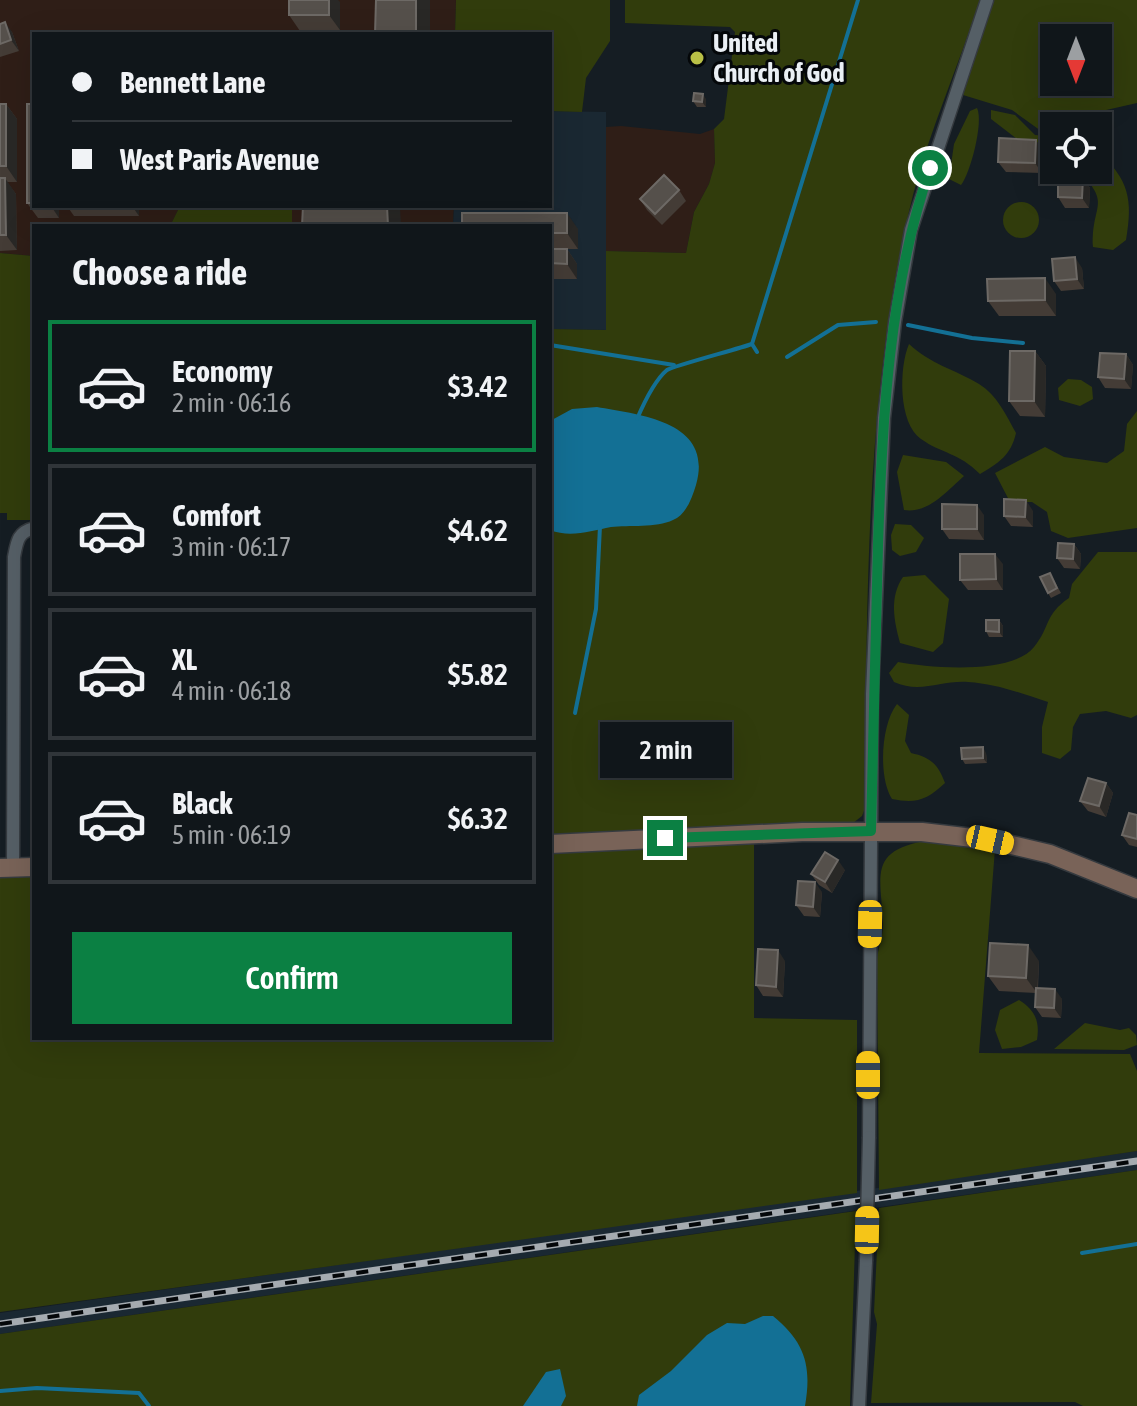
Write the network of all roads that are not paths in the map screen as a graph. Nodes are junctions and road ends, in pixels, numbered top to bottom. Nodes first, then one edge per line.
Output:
1 (987, 0) edge
2 (32, 529) edge
3 (871, 831) junction
4 (552, 844) edge
5 (32, 867) edge
6 (7, 868) edge
7 (1137, 889) edge
8 (859, 1406) edge

1 - 3 street
2 - 6 street
3 - 4 main road
3 - 7 main road
3 - 8 street, bridge
5 - 6 main road

